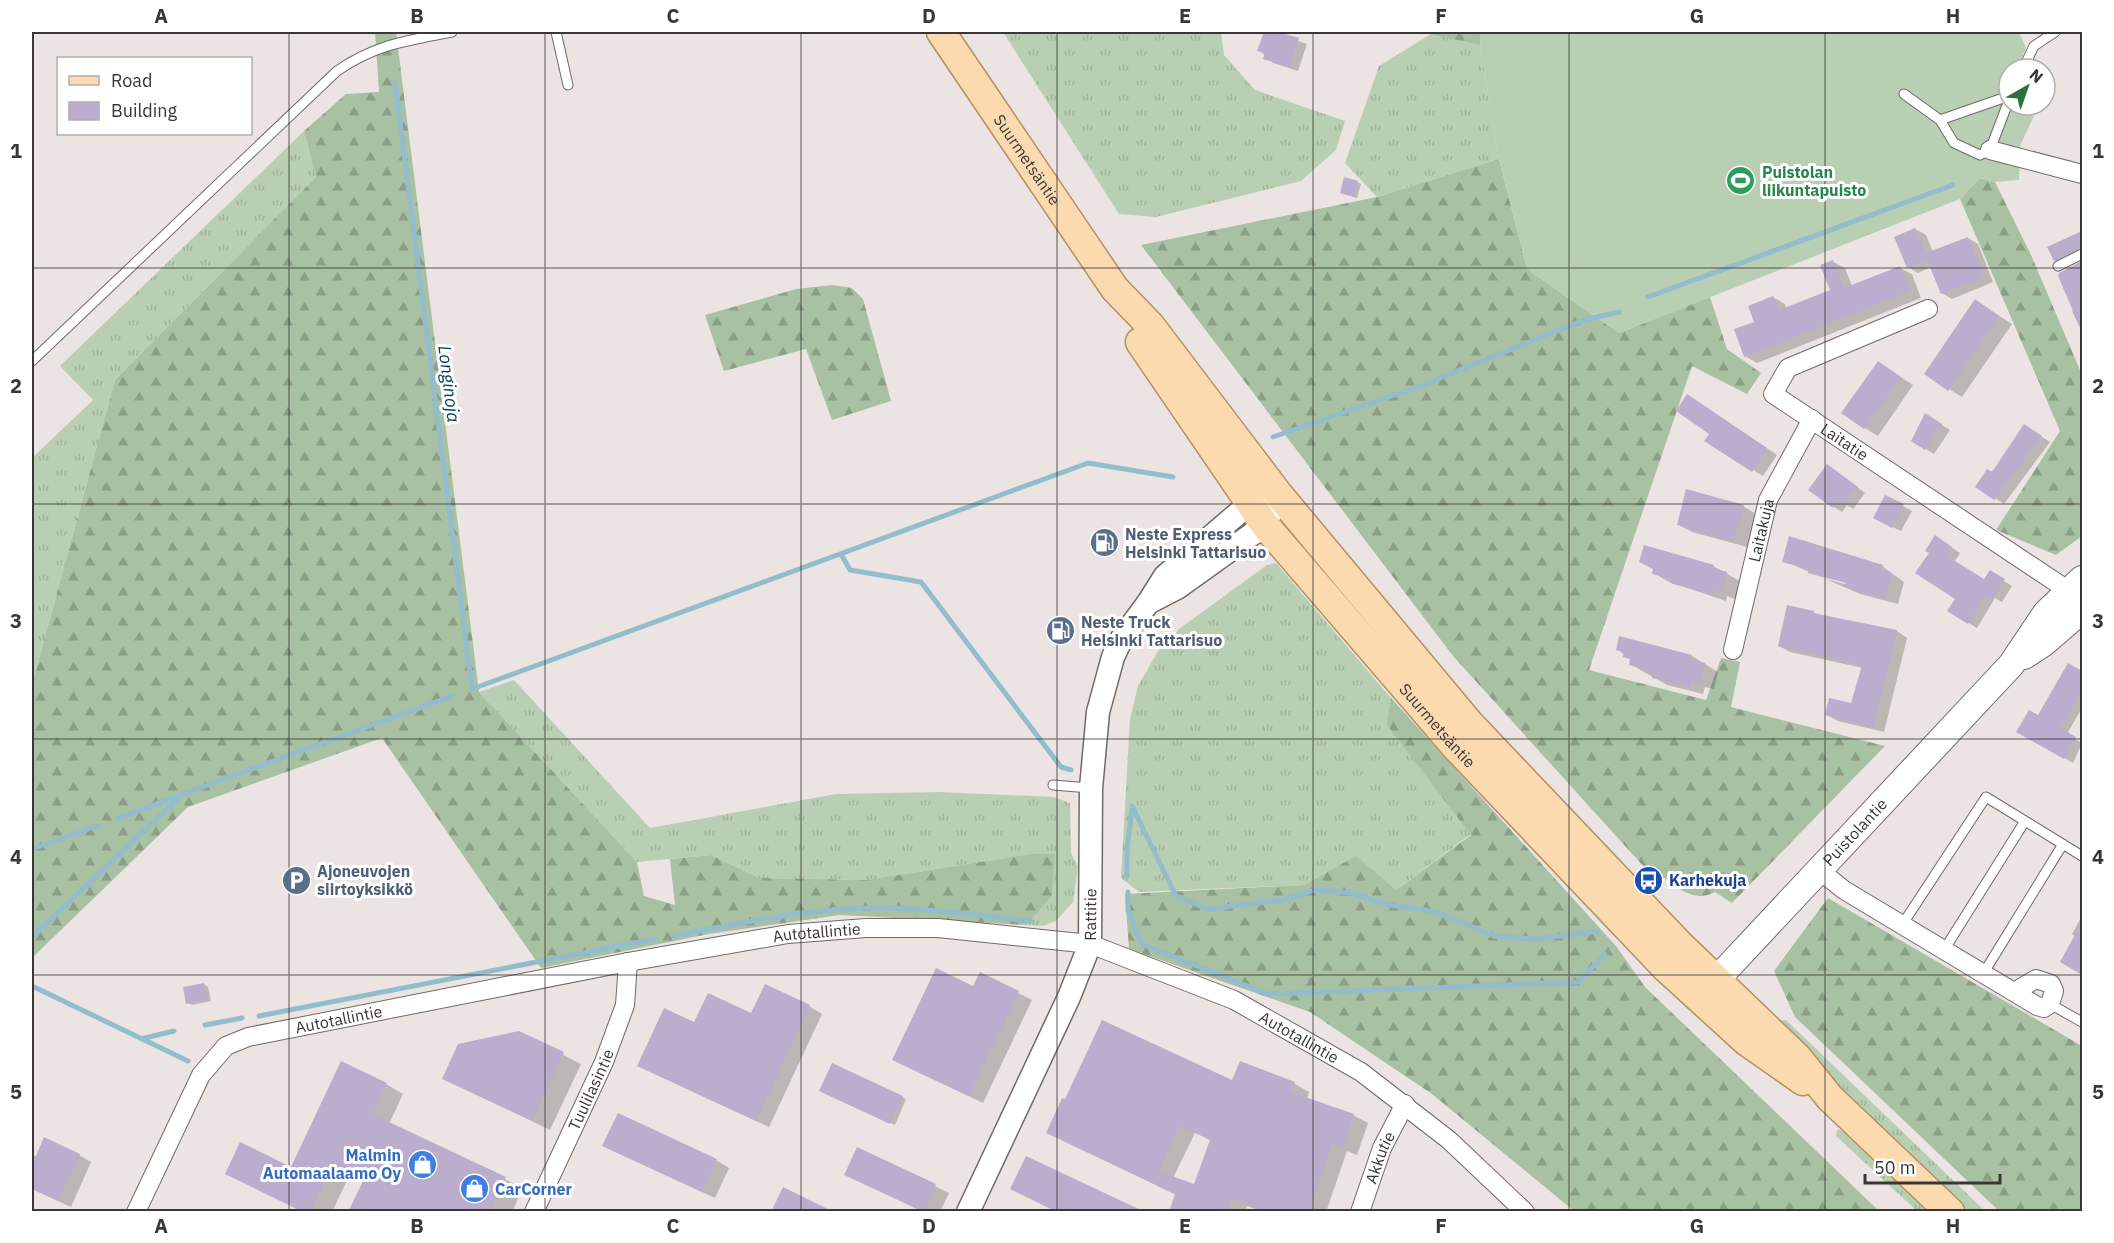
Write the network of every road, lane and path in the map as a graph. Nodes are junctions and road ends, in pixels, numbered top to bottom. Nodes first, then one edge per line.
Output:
1 (452, 32) edge
2 (556, 32) edge
3 (941, 32) edge
4 (2055, 32) edge
5 (2029, 57) edge
6 (568, 85) dead end
7 (1904, 94) dead end
8 (1997, 102) edge
9 (2002, 117) edge
10 (1940, 120) junction
11 (1990, 150) junction
12 (2082, 174) edge
13 (2082, 254) edge
14 (2058, 266) dead end
15 (1115, 289) junction
16 (1928, 309) dead end
17 (32, 361) edge
18 (1812, 419) junction
19 (1279, 495) junction
20 (1257, 514) junction
21 (2079, 595) edge
22 (1732, 650) dead end
23 (1053, 785) dead end
24 (1091, 788) junction
25 (2025, 821) junction
26 (2063, 844) junction
27 (2082, 856) edge
28 (1819, 870) junction
29 (1902, 925) junction
30 (1090, 944) junction
31 (1944, 950) junction
32 (628, 962) junction
33 (1983, 974) junction
34 (1708, 989) junction
35 (2050, 1004) joint
36 (2082, 1022) edge
37 (1405, 1104) junction
38 (136, 1212) edge
39 (534, 1212) edge
40 (968, 1212) edge
41 (1360, 1212) edge
42 (1525, 1212) edge
43 (1950, 1212) edge

1 - 17 lane
2 - 6 lane
3 - 15 main road, Suurmetsäntie
4 - 5 lane
7 - 10 lane
8 - 10 lane
9 - 11 lane
10 - 11 lane
11 - 12 street
13 - 14 lane
15 - 19 main road, Suurmetsäntie
15 - 20 main road, Suurmetsäntie
16 - 18 street, Laitatie
18 - 21 street, Laitatie
18 - 22 street, Laitakuja
19 - 20 street, Rattitie
19 - 34 main road, Suurmetsäntie
20 - 24 street, Rattitie
20 - 34 main road, Suurmetsäntie
21 - 28 main road, Puistolantie
23 - 24 lane
24 - 30 street, Rattitie
25 - 26 lane
25 - 29 lane
25 - 31 lane
26 - 27 lane
26 - 33 lane
28 - 29 street
28 - 34 main road, Puistolantie
29 - 31 street
30 - 32 street, Autotallintie
30 - 37 street, Autotallintie
30 - 40 street, Rattitie
31 - 33 street
32 - 38 street, Autotallintie
32 - 39 street, Tuulilasintie
33 - 35 street
34 - 43 main road, Suurmetsäntie
35 - 36 lane
37 - 41 street, Akkutie
37 - 42 street, Autotallintie

